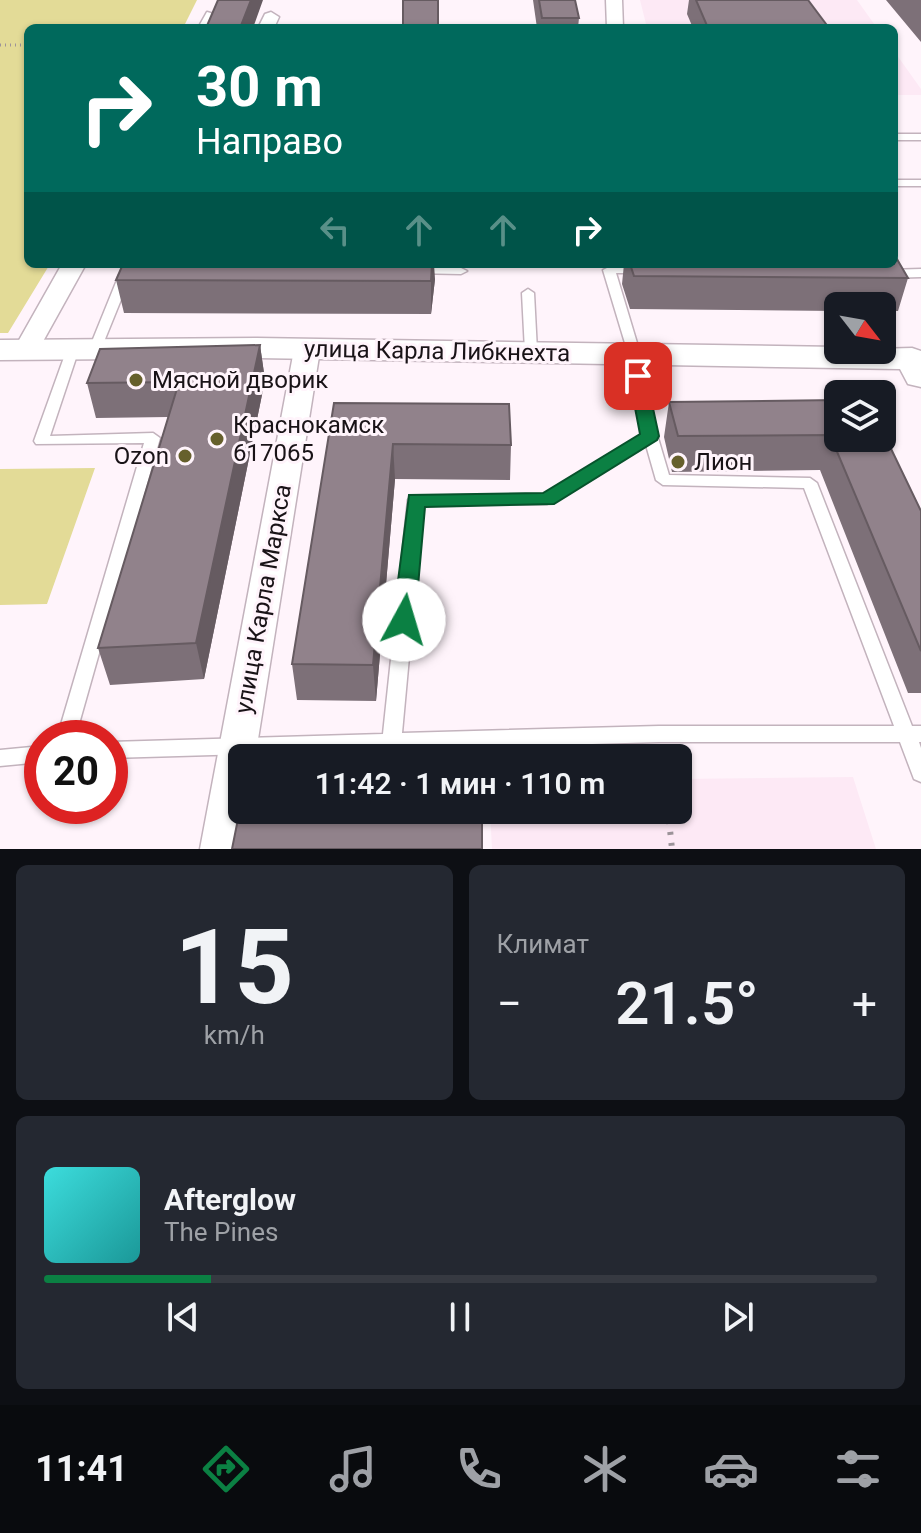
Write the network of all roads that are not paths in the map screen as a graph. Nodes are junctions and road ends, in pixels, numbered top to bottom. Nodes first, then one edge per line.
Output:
1 (614, 0) edge
2 (210, 14) edge
3 (204, 24) edge
4 (615, 24) edge
5 (898, 137) edge
6 (921, 137) edge
7 (898, 183) edge
8 (921, 183) edge
9 (71, 268) edge
10 (656, 270) edge
11 (397, 271) edge
12 (461, 271) dead end
13 (142, 272) edge
14 (921, 273) edge
15 (879, 274) edge
16 (528, 293) dead end
17 (84, 349) junction
18 (14, 350) edge
19 (307, 350) junction
20 (531, 351) junction
21 (634, 353) junction
22 (918, 365) edge
23 (650, 436) junction
24 (71, 720) edge
25 (915, 734) edge
26 (392, 741) junction
27 (237, 744) edge
28 (276, 744) edge
29 (228, 745) edge
30 (128, 749) edge
31 (24, 756) edge
32 (0, 758) edge
33 (921, 773) edge
34 (228, 800) edge
35 (220, 849) edge

1 - 4 street
2 - 3 lane
5 - 6 lane
7 - 8 lane
9 - 18 street
10 - 21 lane
11 - 12 lane
13 - 17 lane
14 - 15 lane
16 - 20 lane
17 - 18 street, улица Карла Либкнехта
17 - 19 street, улица Карла Либкнехта
17 - 24 lane
19 - 20 street, улица Карла Либкнехта
19 - 27 street, улица Карла Маркса
20 - 21 street, улица Карла Либкнехта
21 - 22 street, улица Карла Либкнехта
21 - 23 lane
23 - 25 lane
23 - 26 lane
25 - 26 lane
25 - 33 lane
26 - 28 lane
29 - 30 lane
31 - 32 lane
34 - 35 street, улица Карла Маркса

